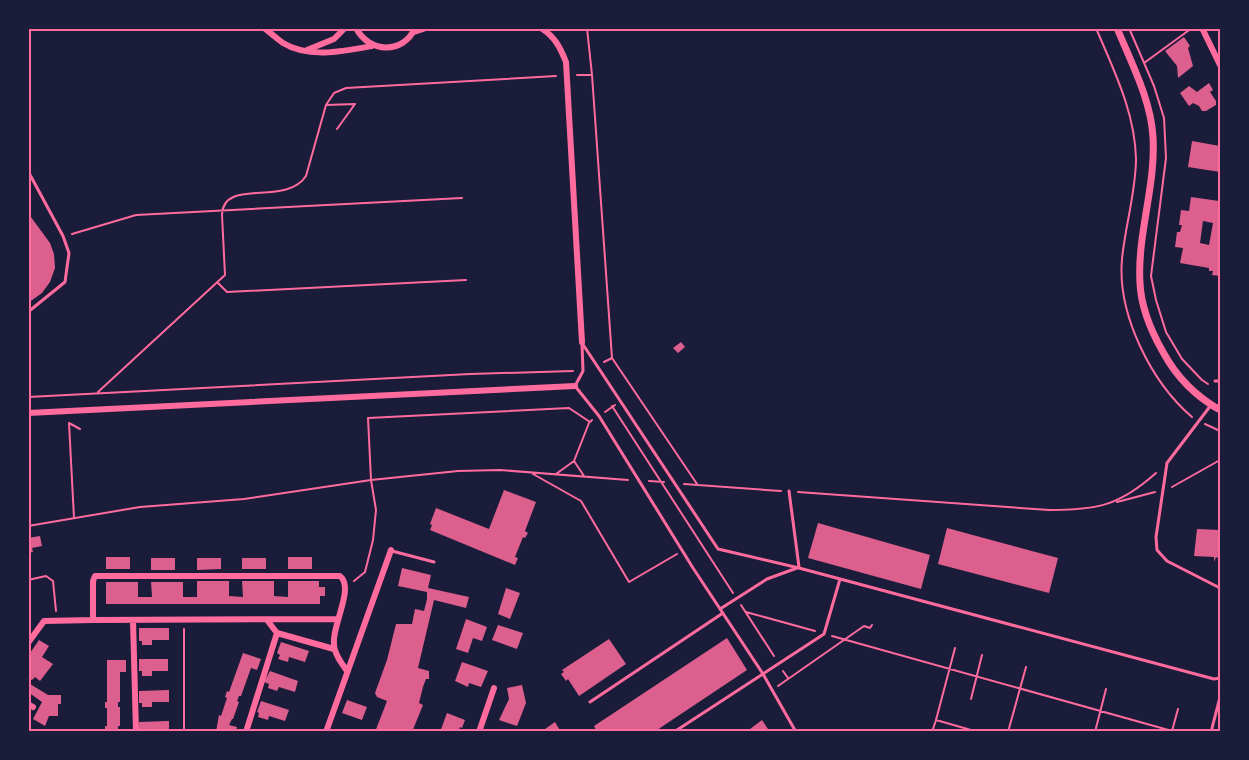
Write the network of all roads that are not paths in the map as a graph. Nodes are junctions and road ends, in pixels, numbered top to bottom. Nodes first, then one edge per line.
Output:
1 (264, 28) edge
2 (345, 28) edge
3 (356, 28) edge
4 (426, 28) edge
5 (541, 28) edge
6 (1117, 28) edge
7 (1202, 28) edge
8 (414, 30) edge
9 (372, 46) junction
10 (303, 52) junction
11 (1221, 64) edge
12 (28, 171) edge
13 (28, 312) edge
14 (582, 342) junction
15 (1215, 381) dead end
16 (1221, 381) edge
17 (575, 386) junction
18 (1211, 405) junction
19 (1221, 410) edge
20 (28, 413) edge
21 (789, 491) road end
22 (391, 550) joint
23 (434, 562) dead end
24 (799, 568) junction
25 (840, 579) junction
26 (1221, 588) edge
27 (721, 611) junction
28 (93, 620) junction
29 (133, 620) junction
30 (267, 620) junction
31 (337, 620) junction
32 (277, 633) junction
33 (28, 643) edge
34 (334, 649) junction
35 (347, 671) junction
36 (764, 674) junction
37 (1221, 678) edge
38 (494, 688) dead end
39 (1221, 697) edge
40 (590, 702) dead end
41 (136, 732) edge
42 (246, 732) edge
43 (326, 732) edge
44 (479, 732) edge
45 (674, 732) edge
46 (796, 732) edge
47 (1211, 732) edge

1 - 10 street
2 - 10 street
3 - 9 street
4 - 8 street
5 - 14 street
6 - 18 street
7 - 11 street
8 - 9 street
9 - 10 street
12 - 13 lane
14 - 17 lane
14 - 24 lane
15 - 16 lane
17 - 20 street
17 - 27 lane
18 - 19 street
18 - 26 lane
21 - 24 lane
22 - 23 lane
22 - 35 street
24 - 25 lane
24 - 27 lane
25 - 36 lane
25 - 37 lane
27 - 36 lane
27 - 40 lane
28 - 29 street
28 - 31 street
28 - 33 street
29 - 30 street
29 - 41 street
30 - 31 street
30 - 32 street
31 - 34 street
32 - 34 street
32 - 42 street
34 - 35 street
35 - 43 street
36 - 45 lane
36 - 46 lane
38 - 44 street
39 - 47 lane

